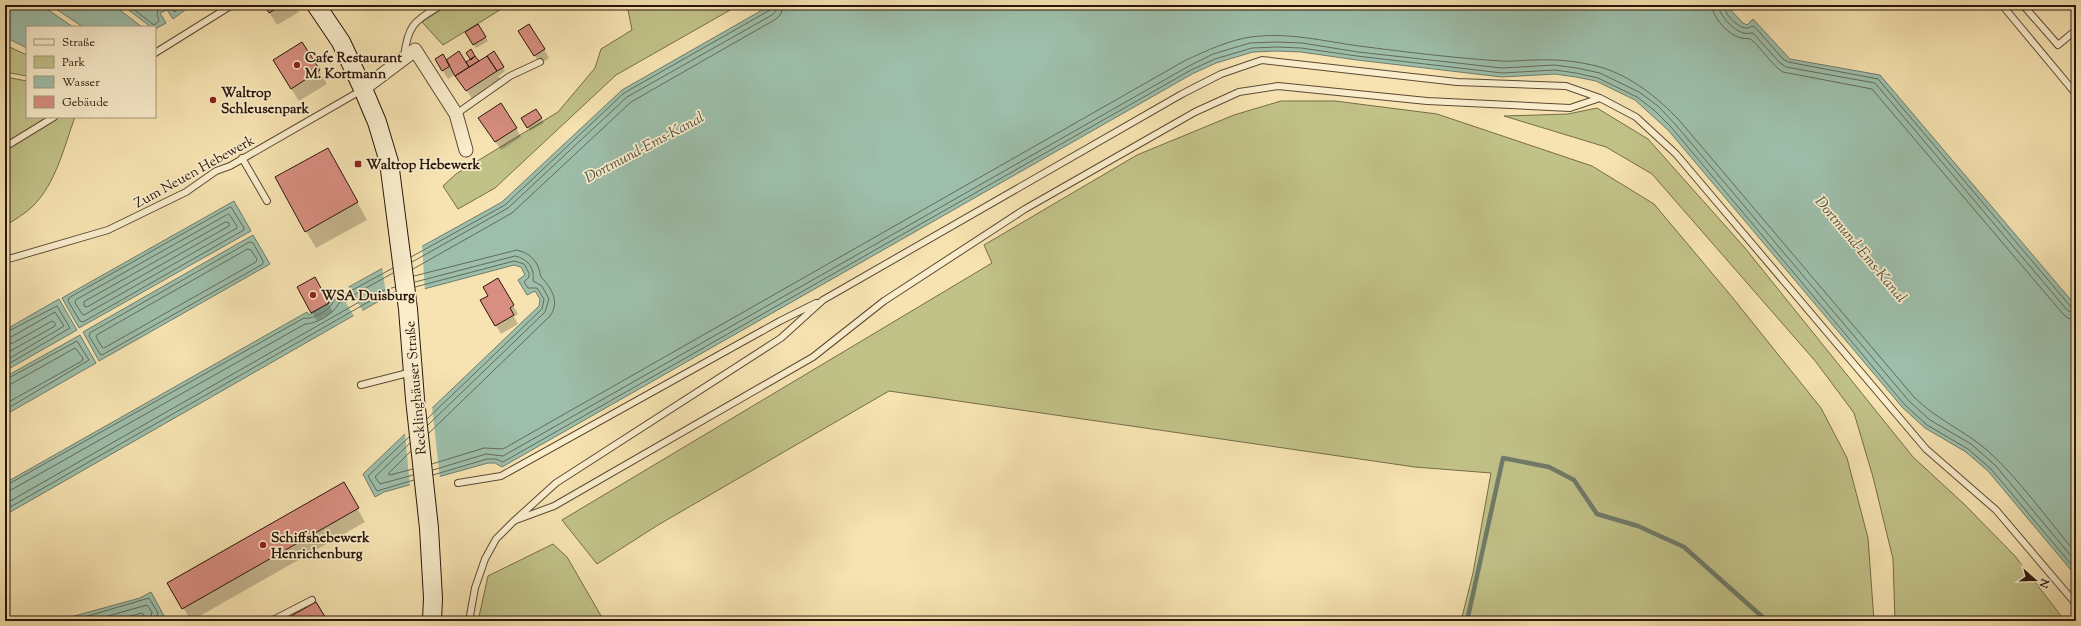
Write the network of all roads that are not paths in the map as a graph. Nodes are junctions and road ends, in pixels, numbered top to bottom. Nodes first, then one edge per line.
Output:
1 (232, 5) edge
2 (316, 5) edge
3 (441, 5) edge
4 (2002, 5) edge
5 (2023, 5) edge
6 (2076, 30) edge
7 (156, 52) edge
8 (404, 57) junction
9 (540, 62) dead end
10 (363, 89) junction
11 (2076, 94) edge
12 (1600, 98) junction
13 (456, 114) junction
14 (52, 118) edge
15 (5, 147) edge
16 (466, 150) dead end
17 (242, 158) junction
18 (267, 201) dead end
19 (5, 260) edge
20 (823, 300) junction
21 (413, 372) junction
22 (361, 385) dead end
23 (458, 483) dead end
24 (513, 522) junction
25 (312, 600) dead end
26 (2076, 604) edge
27 (271, 621) edge
28 (432, 621) edge
29 (469, 621) edge

1 - 7 lane
2 - 10 main road, Recklinghäuser Straße
3 - 8 lane
4 - 11 lane
5 - 6 lane
8 - 10 street
8 - 13 street
9 - 13 lane
10 - 17 lane, Zum Neuen Hebewerk
10 - 21 main road, Recklinghäuser Straße
12 - 20 lane
12 - 24 lane
12 - 26 lane
13 - 16 street
14 - 15 lane
17 - 18 lane
17 - 19 lane, Zum Neuen Hebewerk
20 - 23 lane
20 - 24 lane
21 - 22 lane
21 - 28 main road, Recklinghäuser Straße
24 - 29 lane
25 - 27 lane

